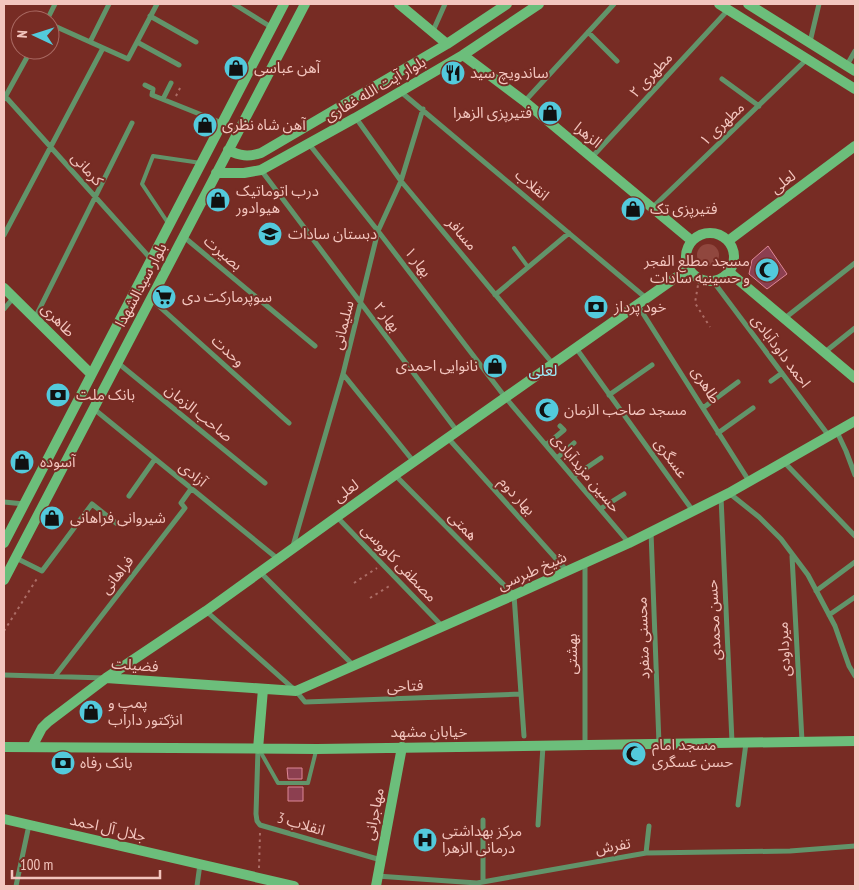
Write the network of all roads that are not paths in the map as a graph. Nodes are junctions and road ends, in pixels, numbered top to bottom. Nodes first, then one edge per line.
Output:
1 (109, 4) edge
2 (157, 4) edge
3 (234, 4) edge
4 (284, 4) edge
5 (305, 4) edge
6 (399, 4) edge
7 (445, 4) edge
8 (507, 4) edge
9 (539, 4) edge
10 (614, 4) edge
11 (719, 4) edge
12 (748, 4) edge
13 (819, 4) edge
14 (728, 10) junction
15 (150, 16) junction
16 (271, 27) junction
17 (60, 28) edge
18 (433, 31) junction
19 (588, 32) junction
20 (90, 42) junction
21 (137, 42) junction
22 (196, 42) dead end
23 (809, 42) junction
24 (447, 44) junction
25 (103, 48) junction
26 (855, 51) edge
27 (464, 55) junction
28 (807, 59) junction
29 (24, 60) edge
30 (617, 61) dead end
31 (179, 65) dead end
32 (851, 68) edge
33 (722, 80) dead end
34 (171, 83) dead end
35 (145, 84) dead end
36 (855, 88) edge
37 (401, 92) junction
38 (4, 97) edge
39 (163, 99) junction
40 (524, 101) junction
41 (759, 106) junction
42 (423, 109) junction
43 (356, 118) junction
44 (132, 123) dead end
45 (222, 123) junction
46 (300, 130) junction
47 (309, 144) junction
48 (50, 146) junction
49 (855, 146) edge
50 (228, 150) junction
51 (591, 157) junction
52 (201, 163) junction
53 (261, 170) junction
54 (216, 173) junction
55 (401, 181) junction
56 (95, 197) junction
57 (653, 207) junction
58 (169, 224) junction
59 (378, 231) junction
60 (569, 233) junction
61 (4, 235) edge
62 (183, 236) junction
63 (692, 241) junction
64 (728, 241) junction
65 (514, 248) dead end
66 (151, 259) junction
67 (855, 263) edge
68 (528, 267) junction
69 (688, 269) junction
70 (729, 272) junction
71 (713, 281) junction
72 (4, 288) edge
73 (495, 295) junction
74 (14, 298) junction
75 (151, 299) junction
76 (641, 301) junction
77 (361, 304) junction
78 (4, 309) edge
79 (785, 318) junction
80 (35, 319) junction
81 (855, 328) edge
82 (316, 346) dead end
83 (575, 348) junction
84 (825, 352) junction
85 (117, 362) junction
86 (552, 364) junction
87 (652, 365) dead end
88 (782, 373) junction
89 (91, 374) junction
90 (343, 374) junction
91 (855, 378) edge
92 (771, 381) dead end
93 (738, 382) dead end
94 (609, 395) junction
95 (505, 397) junction
96 (93, 408) junction
97 (703, 408) junction
98 (753, 408) dead end
99 (855, 421) edge
100 (289, 423) dead end
101 (560, 426) dead end
102 (457, 431) junction
103 (718, 432) junction
104 (832, 434) junction
105 (447, 438) junction
106 (574, 443) dead end
107 (546, 445) junction
108 (155, 458) junction
109 (557, 458) junction
110 (601, 458) dead end
111 (414, 462) junction
112 (784, 462) junction
113 (395, 475) junction
114 (855, 475) edge
115 (573, 477) junction
116 (749, 481) junction
117 (265, 483) dead end
118 (191, 489) junction
119 (624, 494) dead end
120 (725, 495) junction
121 (129, 496) dead end
122 (4, 502) edge
123 (24, 504) junction
124 (600, 509) junction
125 (693, 511) junction
126 (337, 516) junction
127 (116, 523) dead end
128 (651, 532) junction
129 (855, 536) edge
130 (4, 543) edge
131 (629, 543) junction
132 (292, 549) junction
133 (792, 556) junction
134 (15, 558) junction
135 (278, 559) junction
136 (855, 562) edge
137 (585, 563) junction
138 (567, 571) junction
139 (260, 572) junction
140 (4, 580) edge
141 (816, 591) junction
142 (514, 595) junction
143 (855, 597) edge
144 (206, 610) junction
145 (828, 615) junction
146 (443, 627) junction
147 (354, 666) junction
148 (4, 675) edge
149 (55, 676) junction
150 (855, 676) edge
151 (106, 678) junction
152 (263, 689) junction
153 (296, 691) junction
154 (521, 694) junction
155 (524, 736) dead end
156 (802, 741) junction
157 (855, 741) edge
158 (732, 743) junction
159 (746, 743) junction
160 (659, 744) junction
161 (585, 745) junction
162 (402, 746) junction
163 (543, 746) junction
164 (4, 747) edge
165 (32, 747) junction
166 (258, 749) junction
167 (317, 749) junction
168 (738, 805) dead end
169 (4, 819) edge
170 (483, 820) dead end
171 (29, 825) junction
172 (538, 825) dead end
173 (649, 826) dead end
174 (855, 846) edge
175 (646, 853) junction
176 (380, 860) junction
177 (200, 864) junction
178 (263, 881) edge
179 (376, 881) edge
180 (479, 884) edge
181 (16, 886) edge
182 (197, 886) edge
183 (294, 886) edge

1 - 20 street
2 - 15 street
3 - 16 street
4 - 16 street, بلوار سیدالشهدا
5 - 50 street, بلوار سیدالشهدا
6 - 18 street
7 - 18 street
8 - 24 street, بلوار آیت الله غفاری
9 - 27 street, بلوار آیت الله غفاری
10 - 19 street
11 - 14 street
12 - 23 street
13 - 23 street
14 - 28 street
14 - 51 street, مطهری ۲
15 - 21 street
15 - 22 street
16 - 45 street, بلوار سیدالشهدا
17 - 20 street
18 - 24 street
19 - 30 street
19 - 40 street
20 - 25 street
21 - 25 street
21 - 31 street
23 - 32 street
24 - 46 street, بلوار آیت الله غفاری
25 - 48 street
26 - 32 street
27 - 37 street, بلوار آیت الله غفاری
27 - 40 street, الزهرا
28 - 36 street
28 - 41 street, مطهری ۱
29 - 38 street
33 - 41 street
34 - 39 street
35 - 39 street
37 - 42 street, انقلاب
37 - 43 street, بلوار آیت الله غفاری
38 - 48 street, کرمانی
39 - 45 street
40 - 51 street, الزهرا
41 - 57 street, مطهری ۱
42 - 55 street, سلیمانی
42 - 60 street, انقلاب
43 - 47 street, بلوار آیت الله غفاری
43 - 55 street, مسافر
44 - 56 street
45 - 52 street, بلوار سیدالشهدا
46 - 47 street
46 - 50 street, بلوار آیت الله غفاری
47 - 53 street, بلوار آیت الله غفاری
47 - 59 street, بهار ۱
48 - 56 street, کرمانی
48 - 61 street
49 - 64 street, لعلی
50 - 54 street, بلوار سیدالشهدا
51 - 57 street, الزهرا
52 - 58 street, بلوار سیدالشهدا
52 - 58 lane
53 - 54 street, بلوار آیت الله غفاری
53 - 77 street, بهار ۲
54 - 62 street, بلوار سیدالشهدا
55 - 59 street, سلیمانی
55 - 73 street, مسافر
56 - 66 street, کرمانی
56 - 80 street
57 - 63 street, الزهرا
58 - 62 street
58 - 66 street, بلوار سیدالشهدا
59 - 77 street, سلیمانی
59 - 95 street, بهار ۱
60 - 68 street
60 - 76 street, انقلاب
62 - 75 street, بلوار سیدالشهدا
62 - 82 street, بصیرت
63 - 64 street
63 - 69 street
64 - 70 street
65 - 68 lane
66 - 89 street, بلوار سیدالشهدا
67 - 79 street
68 - 73 street
69 - 71 street
69 - 76 street, لعلی
70 - 71 street
70 - 79 street
71 - 88 street, احمد داودآبادی
72 - 74 street, طاهری
73 - 86 street, مسافر
74 - 78 street
74 - 80 street, طاهری
75 - 85 street, بلوار سیدالشهدا
75 - 100 street, وحدت
76 - 83 street, لعلی
76 - 97 street, طاهری
77 - 90 street, سلیمانی
77 - 102 street, بهار ۲
79 - 84 street
80 - 89 street, طاهری
81 - 84 street
83 - 86 street, لعلی
83 - 94 street, عسگری
84 - 91 street
85 - 96 street, بلوار سیدالشهدا
85 - 117 street, صاحب الزمان
86 - 95 street, لعلی
87 - 94 street
88 - 92 street
88 - 104 street, احمد داودآبادی
89 - 123 street, بلوار سیدالشهدا
90 - 111 street
90 - 132 street, سلیمانی
93 - 97 street
94 - 125 street, عسگری
95 - 102 street, لعلی
95 - 107 street, حسین مزیدآبادی
96 - 108 street, آزادی
96 - 134 street, بلوار سیدالشهدا
97 - 103 street, طاهری
98 - 103 street
99 - 104 street, شیخ طبرسی
101 - 107 street
102 - 105 street, لعلی
103 - 116 street, طاهری
104 - 112 street, شیخ طبرسی
104 - 114 street, احمد داودآبادی
105 - 111 street, لعلی
105 - 138 street, بهار دوم
106 - 109 street
107 - 109 street, حسین مزیدآبادی
108 - 118 street, آزادی
108 - 121 street
109 - 115 street, حسین مزیدآبادی
110 - 115 street
111 - 113 street, لعلی
112 - 116 street, شیخ طبرسی
112 - 129 street
113 - 126 street, لعلی
113 - 142 street, همتی
115 - 124 street, حسین مزیدآبادی
116 - 120 street, شیخ طبرسی
118 - 135 street, آزادی
118 - 149 street, فراهانی
119 - 124 street
120 - 125 street, شیخ طبرسی
120 - 133 street
120 - 158 street, حسن محمدی
122 - 123 street
123 - 130 street, بلوار سیدالشهدا
124 - 131 street, حسین مزیدآبادی
125 - 128 street, شیخ طبرسی
126 - 132 street, لعلی
126 - 146 street, مصطفی کاووسی
127 - 134 street
128 - 131 street, شیخ طبرسی
128 - 160 street, محسنی منفرد
131 - 137 street, شیخ طبرسی
132 - 135 street, لعلی
133 - 141 street
133 - 156 street, میرداودی
134 - 140 street, بلوار سیدالشهدا
135 - 139 street, لعلی
136 - 141 street
137 - 138 street, شیخ طبرسی
137 - 161 street, بهشتی
138 - 142 street, شیخ طبرسی
139 - 144 street, لعلی
139 - 147 street
141 - 145 street
142 - 146 street, شیخ طبرسی
142 - 154 street
143 - 145 street
144 - 151 street, لعلی
144 - 153 street
145 - 150 street
146 - 147 street, شیخ طبرسی
147 - 153 street, شیخ طبرسی
148 - 149 street, فضیلت
149 - 151 street, فضیلت
151 - 152 street, فضیلت
151 - 165 street, لعلی
152 - 153 street, شیخ طبرسی
152 - 166 street
153 - 154 street, فتاحی
154 - 155 street
156 - 157 street, خیابان مشهد
156 - 159 street, خیابان مشهد
158 - 159 street, خیابان مشهد
158 - 160 street, خیابان مشهد
159 - 168 street
160 - 161 street, خیابان مشهد
161 - 163 street, خیابان مشهد
162 - 163 street, خیابان مشهد
162 - 167 street, خیابان مشهد
162 - 176 street, مهاجرانی
163 - 172 street
164 - 165 street, خیابان مشهد
165 - 166 street, خیابان مشهد
166 - 167 street, خیابان مشهد
166 - 167 lane
166 - 176 street, انقلاب 3
169 - 171 street, جلال آل احمد
170 - 180 street
171 - 177 street, جلال آل احمد
171 - 181 street
173 - 175 street
174 - 175 street, تفرش
175 - 180 street, تفرش
176 - 179 street, مهاجرانی
177 - 178 street, جلال آل احمد
177 - 182 street
178 - 183 street, جلال آل احمد
179 - 180 street, تفرش

